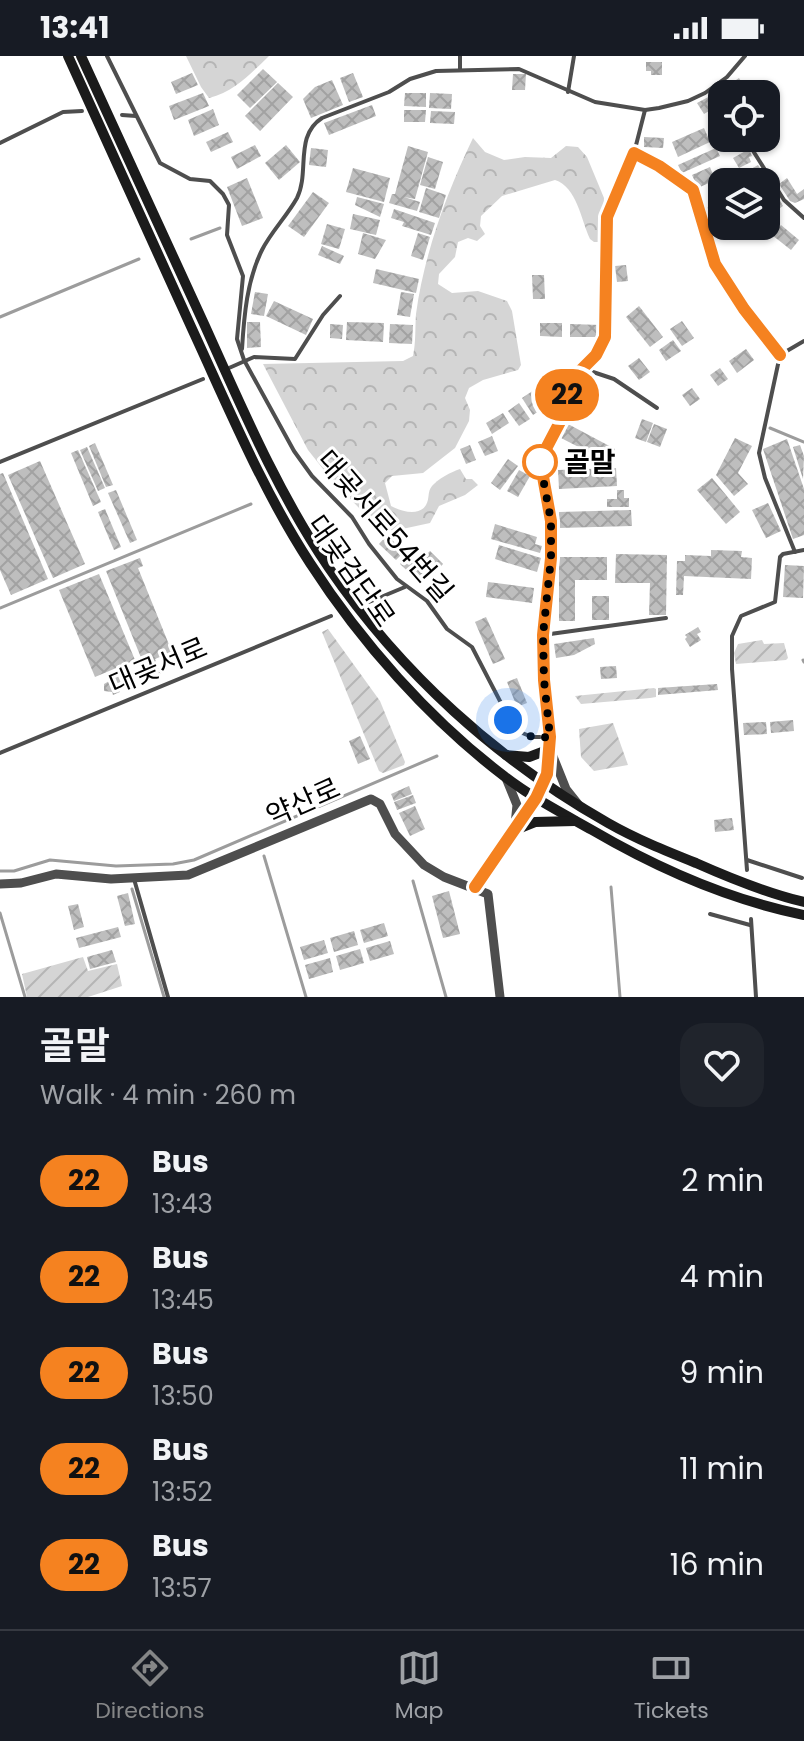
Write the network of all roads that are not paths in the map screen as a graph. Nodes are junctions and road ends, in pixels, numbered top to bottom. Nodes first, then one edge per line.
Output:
1 (68, 56) edge
2 (81, 56) edge
3 (107, 56) edge
4 (460, 56) edge
5 (574, 56) edge
6 (745, 56) edge
7 (460, 70) junction
8 (721, 80) edge
9 (708, 90) edge
10 (568, 92) junction
11 (645, 110) junction
12 (82, 111) dead end
13 (122, 115) dead end
14 (136, 116) junction
15 (0, 143) edge
16 (754, 152) edge
17 (634, 153) junction
18 (804, 218) edge
19 (340, 296) dead end
20 (804, 341) edge
21 (242, 349) junction
22 (780, 355) junction
23 (244, 360) junction
24 (229, 368) dead end
25 (581, 368) junction
26 (203, 379) dead end
27 (657, 408) dead end
28 (0, 462) edge
29 (804, 550) edge
30 (795, 552) junction
31 (405, 587) junction
32 (369, 602) dead end
33 (331, 616) dead end
34 (666, 618) dead end
35 (543, 635) junction
36 (550, 743) junction
37 (0, 753) edge
38 (502, 754) junction
39 (506, 778) junction
40 (544, 783) junction
41 (536, 798) junction
42 (580, 807) junction
43 (577, 821) junction
44 (515, 830) junction
45 (747, 860) junction
46 (747, 870) dead end
47 (802, 878) edge
48 (134, 879) junction
49 (0, 884) edge
50 (475, 887) junction
51 (804, 902) edge
52 (710, 914) dead end
53 (804, 915) edge
54 (751, 919) dead end
55 (751, 926) junction
56 (168, 997) edge
57 (500, 997) edge
58 (756, 997) edge

1 - 39 main road, 대곶검단로
2 - 38 main road, 대곶검단로
3 - 14 lane, 대곶서로54번길
4 - 7 lane
5 - 10 lane
6 - 8 lane
7 - 10 lane
7 - 21 lane
9 - 11 lane
10 - 11 lane
11 - 17 lane
12 - 15 lane
13 - 14 lane
14 - 21 lane, 대곶서로54번길
16 - 18 lane
17 - 22 lane
17 - 25 lane
19 - 23 lane
20 - 22 lane
21 - 23 lane, 대곶서로54번길
22 - 30 lane
23 - 24 lane
23 - 31 lane, 대곶서로54번길
25 - 27 lane
25 - 35 lane
26 - 28 lane
29 - 30 lane
30 - 45 lane
31 - 32 lane
31 - 36 lane, 대곶서로54번길
33 - 37 lane, 대곶서로
34 - 35 lane
35 - 36 street
36 - 38 main road
36 - 40 street
36 - 42 street
38 - 40 main road, 대곶검단로
39 - 41 main road, 대곶검단로
39 - 44 street
40 - 41 street
40 - 42 main road, 대곶검단로
41 - 43 main road, 대곶검단로
41 - 44 street
42 - 51 main road, 대곶검단로
43 - 44 main road
43 - 53 main road, 대곶검단로
44 - 50 street
45 - 46 lane
45 - 47 lane
48 - 49 street, 약산로
48 - 50 street, 약산로
48 - 56 lane
50 - 57 street
52 - 55 lane
54 - 55 lane
55 - 58 lane

